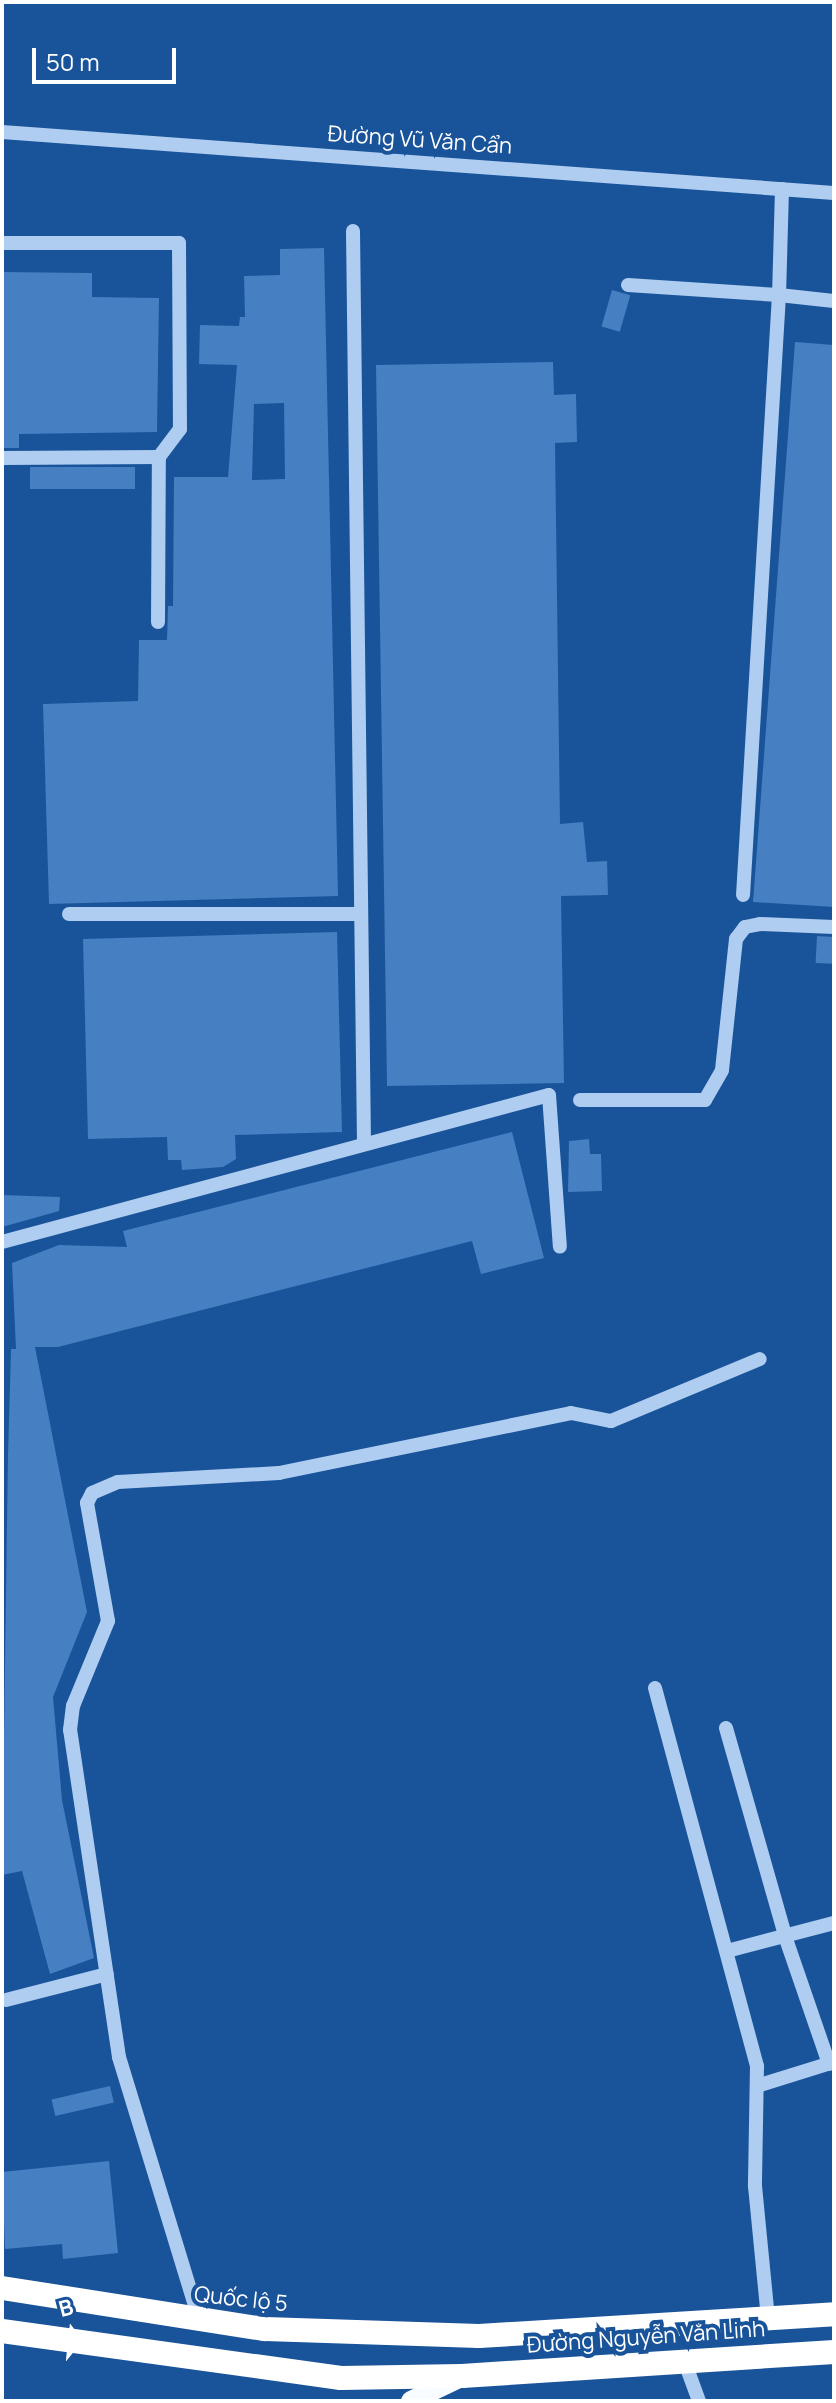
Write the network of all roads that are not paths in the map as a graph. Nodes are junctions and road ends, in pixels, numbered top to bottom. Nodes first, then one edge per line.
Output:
1 (2, 132) edge
2 (782, 189) junction
3 (834, 193) edge
4 (353, 231) dead end
5 (2, 243) edge
6 (628, 285) dead end
7 (779, 295) junction
8 (834, 301) edge
9 (159, 457) junction
10 (2, 458) edge
11 (158, 622) dead end
12 (743, 895) dead end
13 (69, 914) dead end
14 (361, 914) junction
15 (834, 927) edge
16 (580, 1100) dead end
17 (364, 1142) junction
18 (2, 1242) edge
19 (560, 1247) dead end
20 (760, 1359) dead end
21 (655, 1688) dead end
22 (726, 1728) dead end
23 (834, 1923) edge
24 (786, 1939) junction
25 (727, 1951) junction
26 (107, 1974) junction
27 (6, 2000) dead end
28 (832, 2063) edge
29 (760, 2085) junction
30 (2, 2288) edge
31 (834, 2314) edge
32 (768, 2318) junction
33 (200, 2322) junction
34 (2, 2331) edge
35 (479, 2336) joint
36 (834, 2352) edge
37 (684, 2360) junction
38 (462, 2376) junction
39 (411, 2401) edge
40 (699, 2401) edge

1 - 2 street, Đường Vũ Văn Cẩn
2 - 3 street, Đường Vũ Văn Cẩn
2 - 7 street
4 - 14 street
5 - 9 street
6 - 7 street
7 - 8 street
7 - 12 street
9 - 10 street
9 - 11 street
13 - 14 street
14 - 17 street
15 - 16 street
17 - 18 street
17 - 19 street
20 - 26 street
21 - 25 street
22 - 24 street
23 - 24 street
24 - 25 street
24 - 28 street
25 - 29 street
26 - 27 street
26 - 33 street
28 - 29 street
29 - 32 street
30 - 33 highway, Quốc lộ 5
31 - 32 highway, Đường Nguyễn Văn Linh
32 - 35 highway, Đường Nguyễn Văn Linh
33 - 35 highway, Quốc lộ 5
34 - 38 highway
36 - 37 highway, Đường Nguyễn Văn Linh
37 - 38 highway, Đường Nguyễn Văn Linh
37 - 40 street
38 - 39 main road

